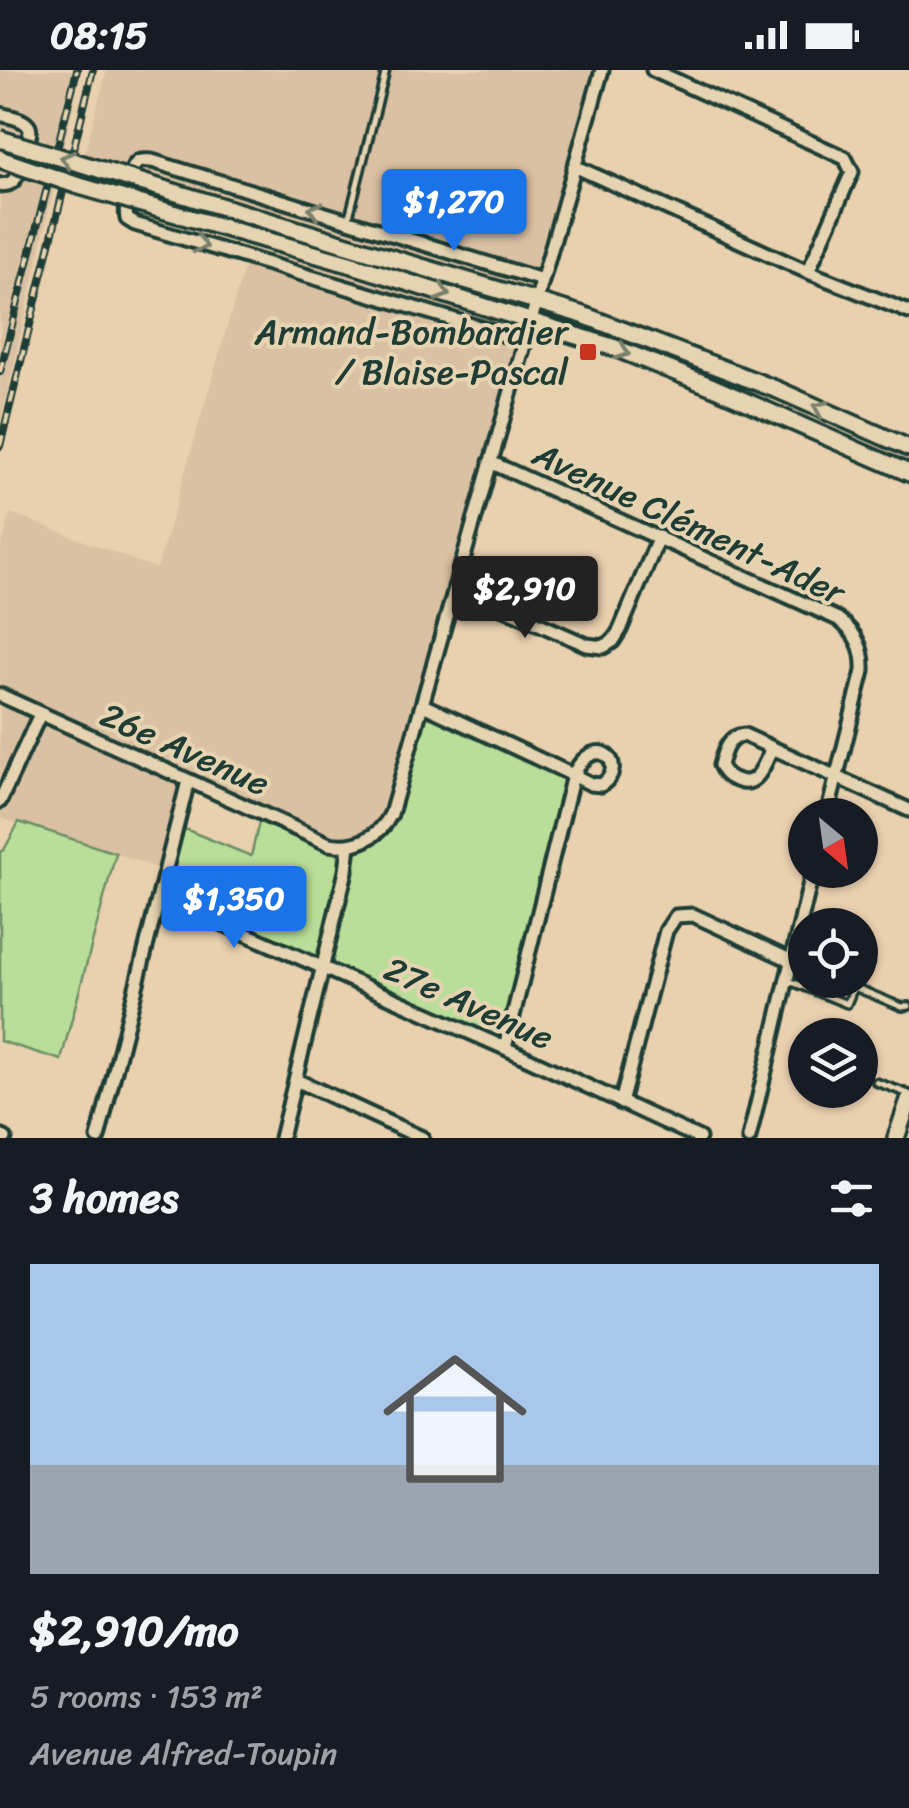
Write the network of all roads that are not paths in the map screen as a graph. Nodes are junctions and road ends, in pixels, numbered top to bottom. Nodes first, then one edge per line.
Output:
1 (386, 70) edge
2 (602, 70) edge
3 (653, 70) edge
4 (0, 114) edge
5 (0, 140) edge
6 (0, 159) edge
7 (574, 166) junction
8 (0, 184) edge
9 (348, 220) junction
10 (358, 258) junction
11 (808, 272) junction
12 (542, 280) junction
13 (536, 300) junction
14 (909, 312) edge
15 (530, 322) junction
16 (525, 341) junction
17 (909, 448) edge
18 (490, 462) junction
19 (909, 473) edge
20 (659, 537) junction
21 (455, 587) junction
22 (0, 695) edge
23 (423, 706) junction
24 (40, 714) junction
25 (772, 748) junction
26 (836, 778) junction
27 (188, 781) junction
28 (831, 798) edge
29 (0, 801) edge
30 (909, 810) edge
31 (349, 845) junction
32 (160, 896) junction
33 (788, 959) edge
34 (324, 968) junction
35 (788, 970) edge
36 (786, 980) junction
37 (909, 1006) edge
38 (505, 1048) junction
39 (296, 1080) junction
40 (878, 1083) edge
41 (909, 1097) edge
42 (621, 1102) junction
43 (98, 1138) edge
44 (282, 1138) edge
45 (422, 1138) edge
46 (699, 1138) edge
47 (749, 1138) edge
48 (896, 1138) edge

1 - 9 lane
2 - 7 street
3 - 11 street
4 - 8 street
10 -> 5 street, bridge
6 - 10 street, bridge
7 - 11 street
7 - 12 street
9 - 12 street
9 -> 16 street
10 - 13 street
10 -> 15 street
11 - 14 street
12 - 13 street
13 - 15 street
17 -> 13 street
15 - 16 street
15 -> 19 street
16 - 18 street
18 - 20 street, Avenue Clément-Ader
18 - 21 street
20 - 21 street
20 - 26 street, Avenue Clément-Ader
21 - 23 street
22 - 24 street, 26e Avenue
23 - 31 street
23 - 38 street
24 - 27 street, 26e Avenue
24 - 29 street
25 - 25 street
25 - 26 street
26 - 28 street
26 - 30 street
27 - 31 street, 26e Avenue
27 - 32 street
31 - 34 street
32 - 34 street, 27e Avenue
32 - 43 street
33 - 42 street
34 - 38 street, 27e Avenue
34 - 39 street
35 - 36 street
36 - 37 lane
36 - 47 street
38 - 42 street, 27e Avenue
39 - 44 street
39 - 45 street
40 - 41 lane
41 - 48 street
42 - 46 street, 27e Avenue

